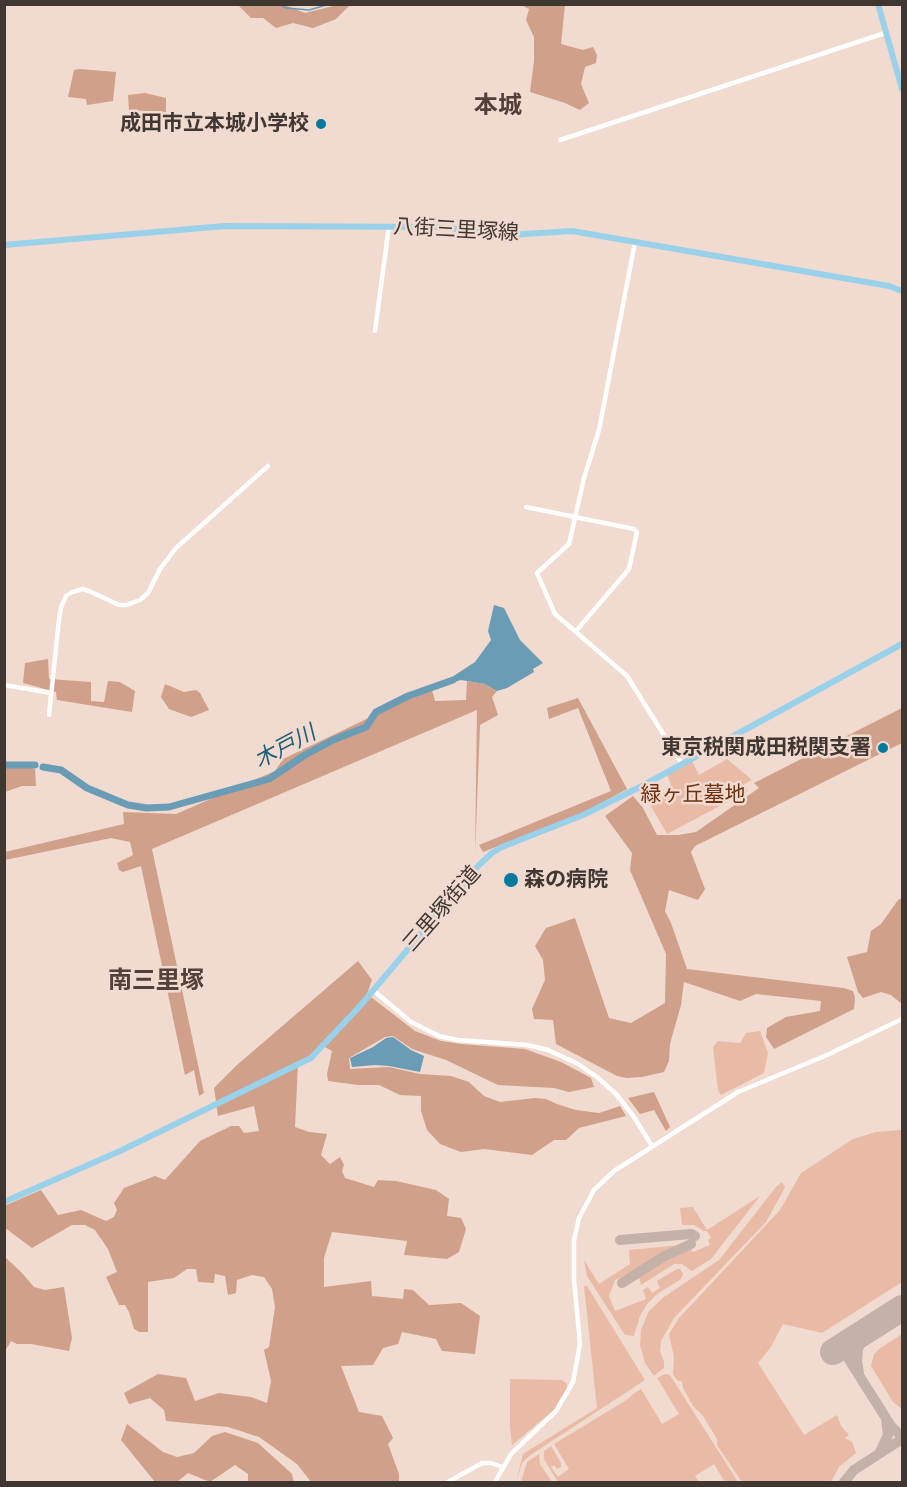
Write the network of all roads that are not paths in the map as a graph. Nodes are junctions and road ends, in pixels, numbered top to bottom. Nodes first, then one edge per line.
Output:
1 (878, 4) edge
2 (885, 33) junction
3 (903, 89) edge
4 (560, 140) dead end
5 (389, 226) junction
6 (635, 242) junction
7 (4, 246) edge
8 (903, 291) edge
9 (375, 331) dead end
10 (268, 466) dead end
11 (526, 507) dead end
12 (575, 517) junction
13 (576, 631) junction
14 (903, 644) edge
15 (4, 685) edge
16 (51, 693) junction
17 (49, 715) dead end
18 (682, 764) junction
19 (373, 990) junction
20 (903, 1019) edge
21 (652, 1146) junction
22 (4, 1202) edge
23 (502, 1467) junction
24 (448, 1482) edge
25 (495, 1482) edge

1 - 2 main road
2 - 3 main road
2 - 4 street
5 - 6 main road, 八街三里塚線
5 - 7 main road, 八街三里塚線
5 - 9 street
6 - 8 main road, 八街三里塚線
6 - 12 street
10 - 16 street
11 - 12 street
12 - 13 street
12 - 13 street
13 - 18 street
14 - 18 main road, 三里塚街道
15 - 16 street
16 - 17 street
18 - 19 main road, 三里塚街道
19 - 21 street
19 - 22 main road, 三里塚街道
20 - 21 street
21 - 23 street
23 - 24 street
23 - 25 street

